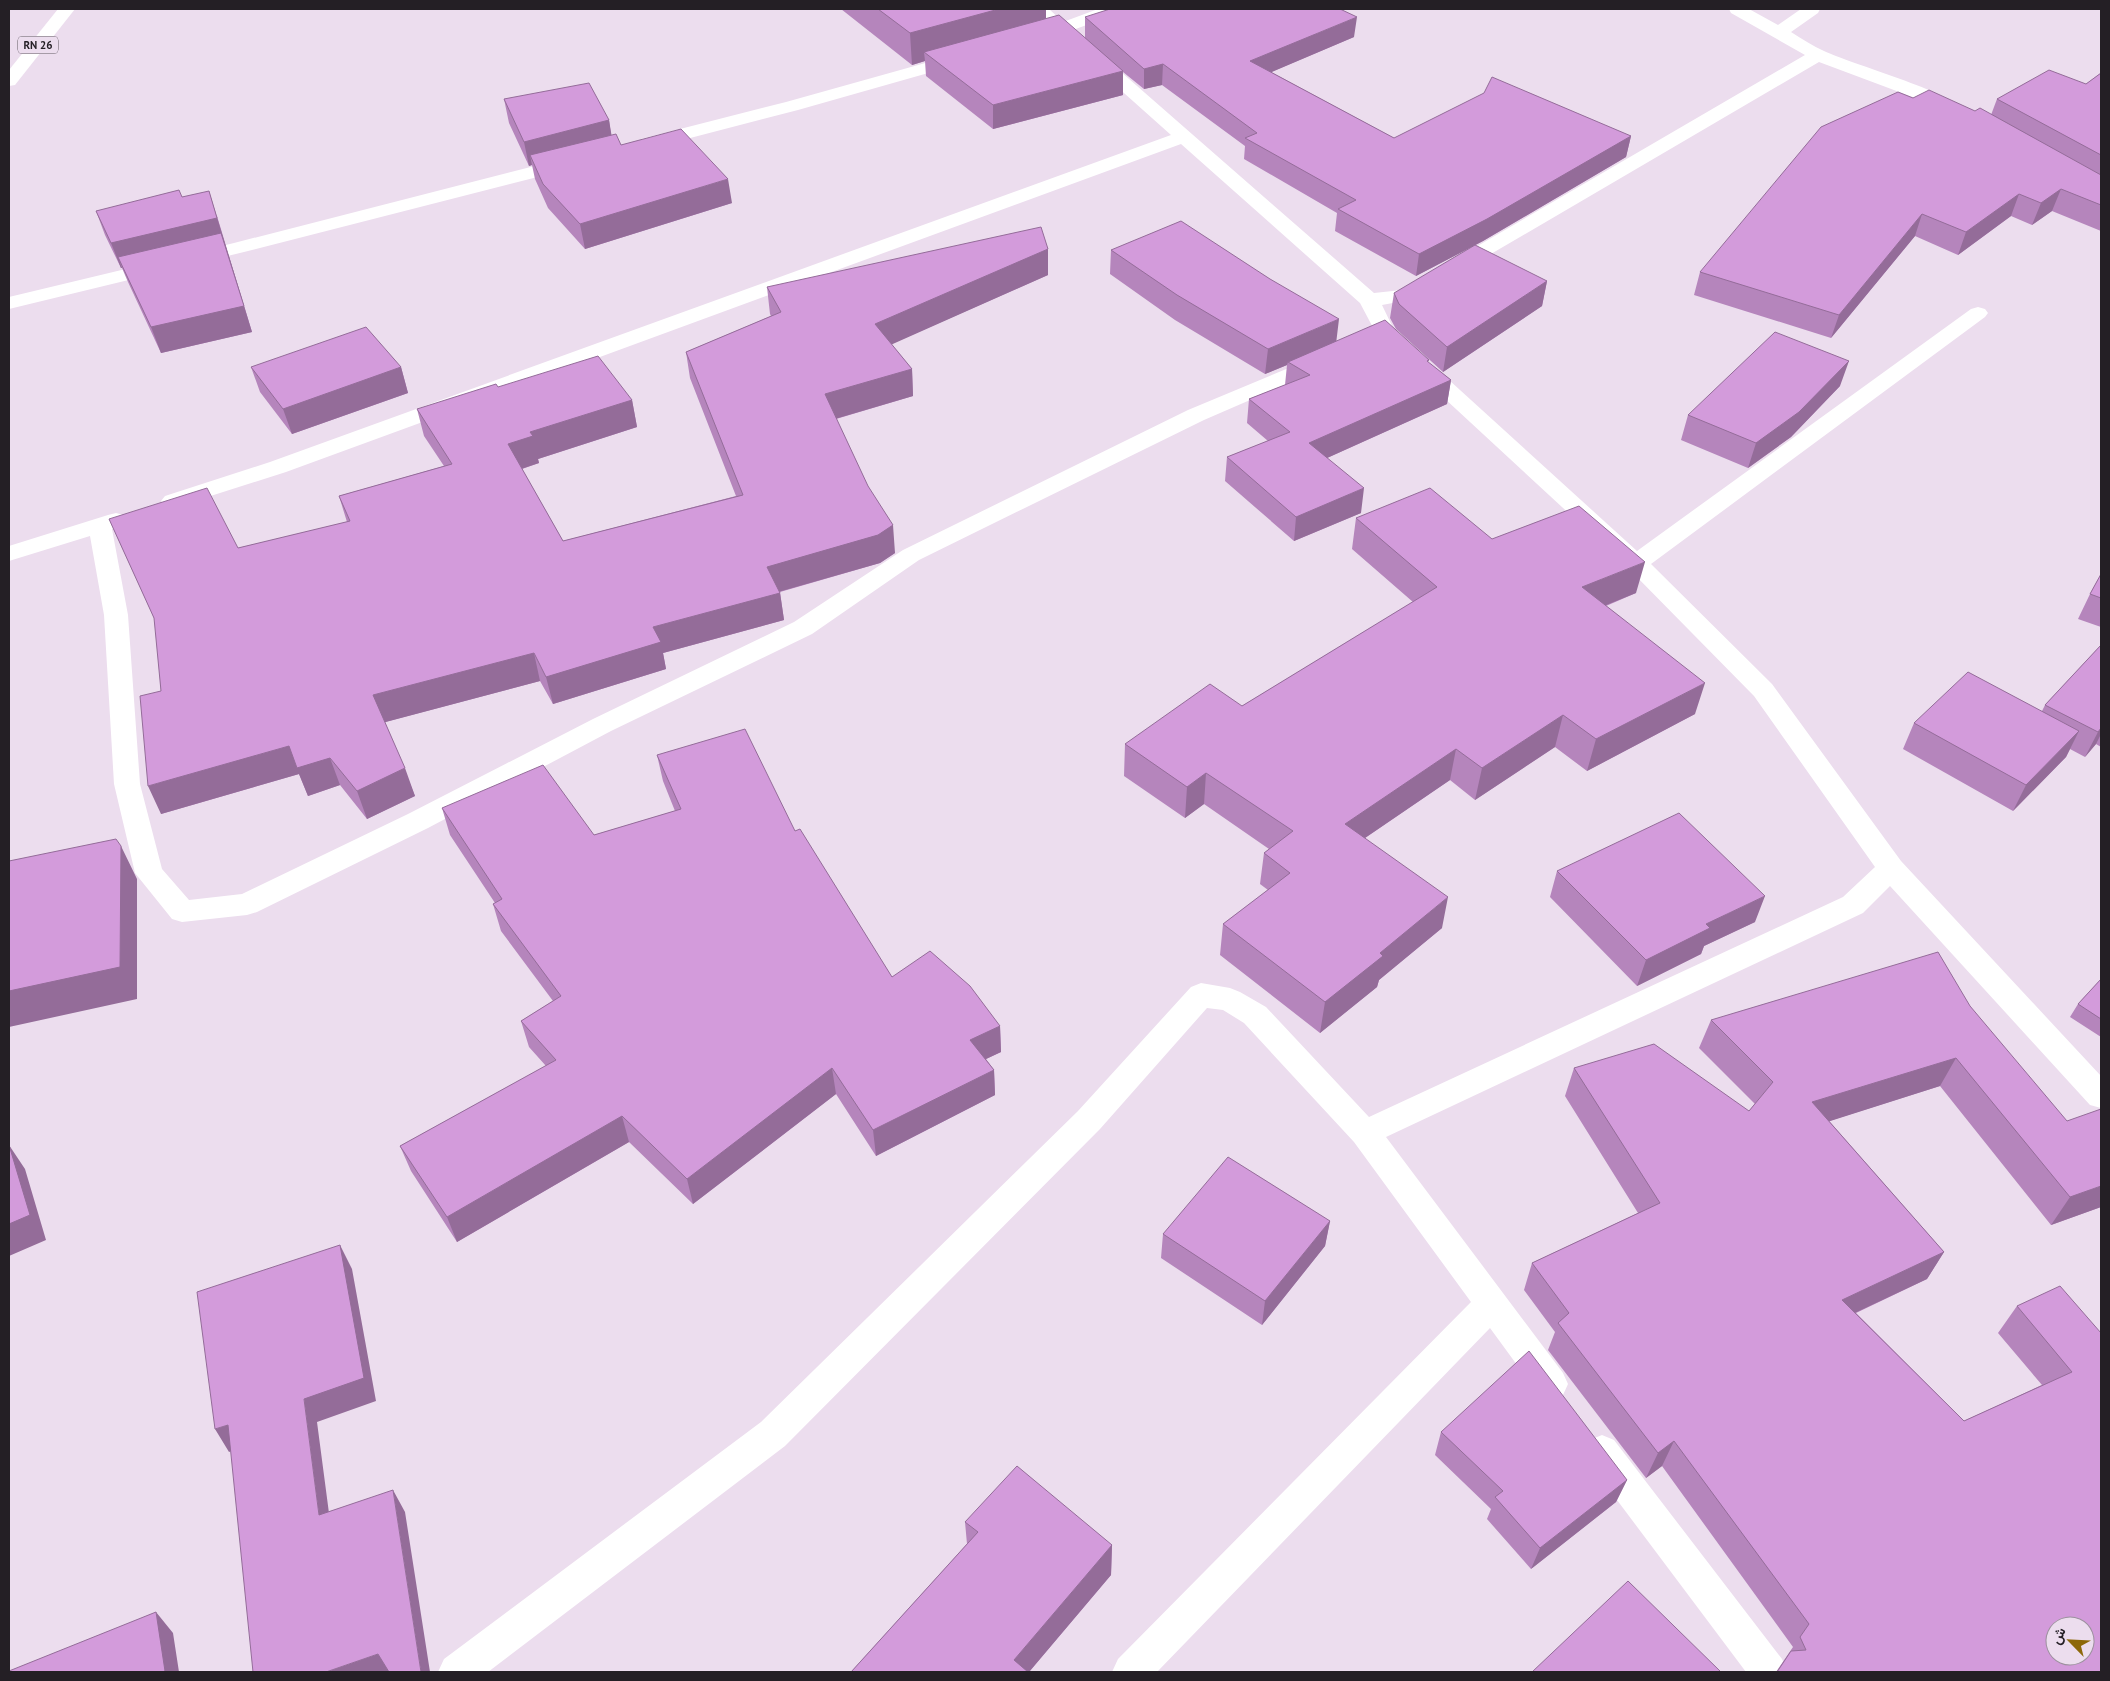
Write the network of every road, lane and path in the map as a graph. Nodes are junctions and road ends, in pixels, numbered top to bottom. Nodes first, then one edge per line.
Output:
1 (67, 9) edge
2 (1039, 9) edge
3 (1112, 9) edge
4 (1737, 9) edge
5 (1812, 9) edge
6 (1060, 30) junction
7 (1779, 33) junction
8 (1032, 38) edge
9 (974, 54) edge
10 (1818, 55) junction
11 (9, 80) edge
12 (1975, 121) edge
13 (1183, 137) junction
14 (629, 147) edge
15 (591, 157) edge
16 (1369, 300) junction
17 (9, 303) edge
18 (1978, 313) dead end
19 (1340, 352) edge
20 (100, 525) junction
21 (9, 554) edge
22 (1636, 563) junction
23 (1891, 868) junction
24 (2101, 1096) edge
25 (1365, 1133) junction
26 (1490, 1304) junction
27 (457, 1672) edge
28 (1131, 1672) edge
29 (1769, 1672) edge

1 - 11 street, RN 26
2 - 6 street
3 - 6 street
4 - 7 street
5 - 7 street
6 - 8 street
6 - 13 street
7 - 10 street
9 - 14 street
10 - 12 street
10 - 16 street
13 - 16 street
13 - 20 street
15 - 17 street
16 - 22 street
18 - 22 street
19 - 20 street
20 - 21 street
22 - 23 street
23 - 24 street
23 - 25 street
25 - 26 street
25 - 27 street
26 - 28 street
26 - 29 street

